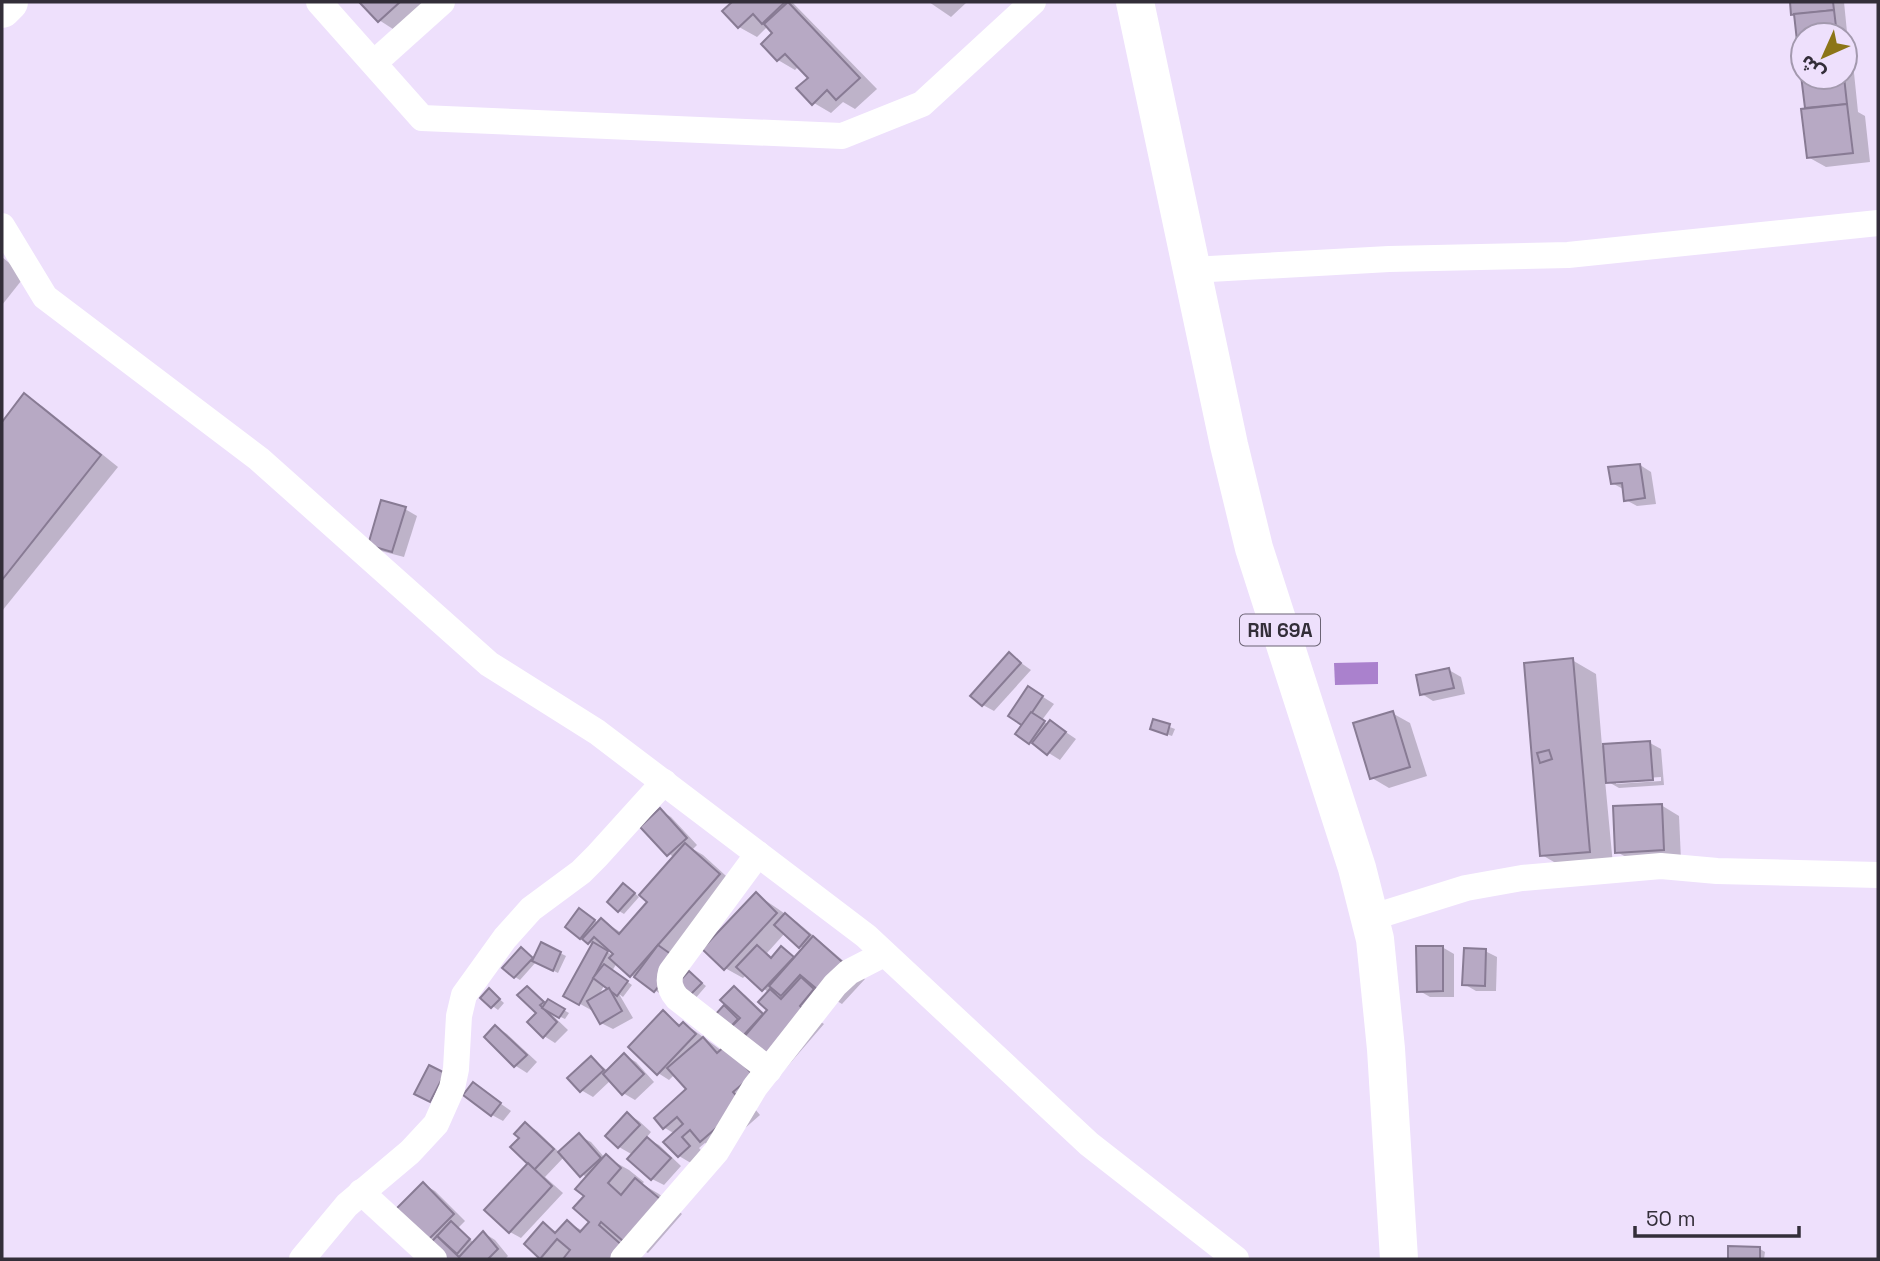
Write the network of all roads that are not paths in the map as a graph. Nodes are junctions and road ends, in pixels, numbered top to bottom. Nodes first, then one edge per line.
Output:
1 (9, 2) edge
2 (319, 2) edge
3 (442, 2) edge
4 (1033, 2) edge
5 (1135, 2) edge
6 (2, 9) edge
7 (374, 63) junction
8 (1878, 222) edge
9 (2, 226) edge
10 (1192, 270) junction
11 (664, 782) junction
12 (758, 854) junction
13 (1878, 875) edge
14 (1370, 918) junction
15 (884, 954) junction
16 (769, 1070) junction
17 (361, 1192) junction
18 (302, 1259) edge
19 (434, 1259) edge
20 (623, 1259) edge
21 (1236, 1259) edge
22 (1399, 1259) edge

1 - 6 main road
2 - 7 street
3 - 7 street
4 - 7 street
5 - 10 main road, RN 69A
8 - 10 street
9 - 11 street
10 - 14 main road, RN 69A
11 - 12 street
11 - 17 street
12 - 15 street
12 - 16 street
13 - 14 street
14 - 22 main road, RN 69A
15 - 16 street
15 - 21 street
16 - 20 street
17 - 18 street
17 - 19 street

